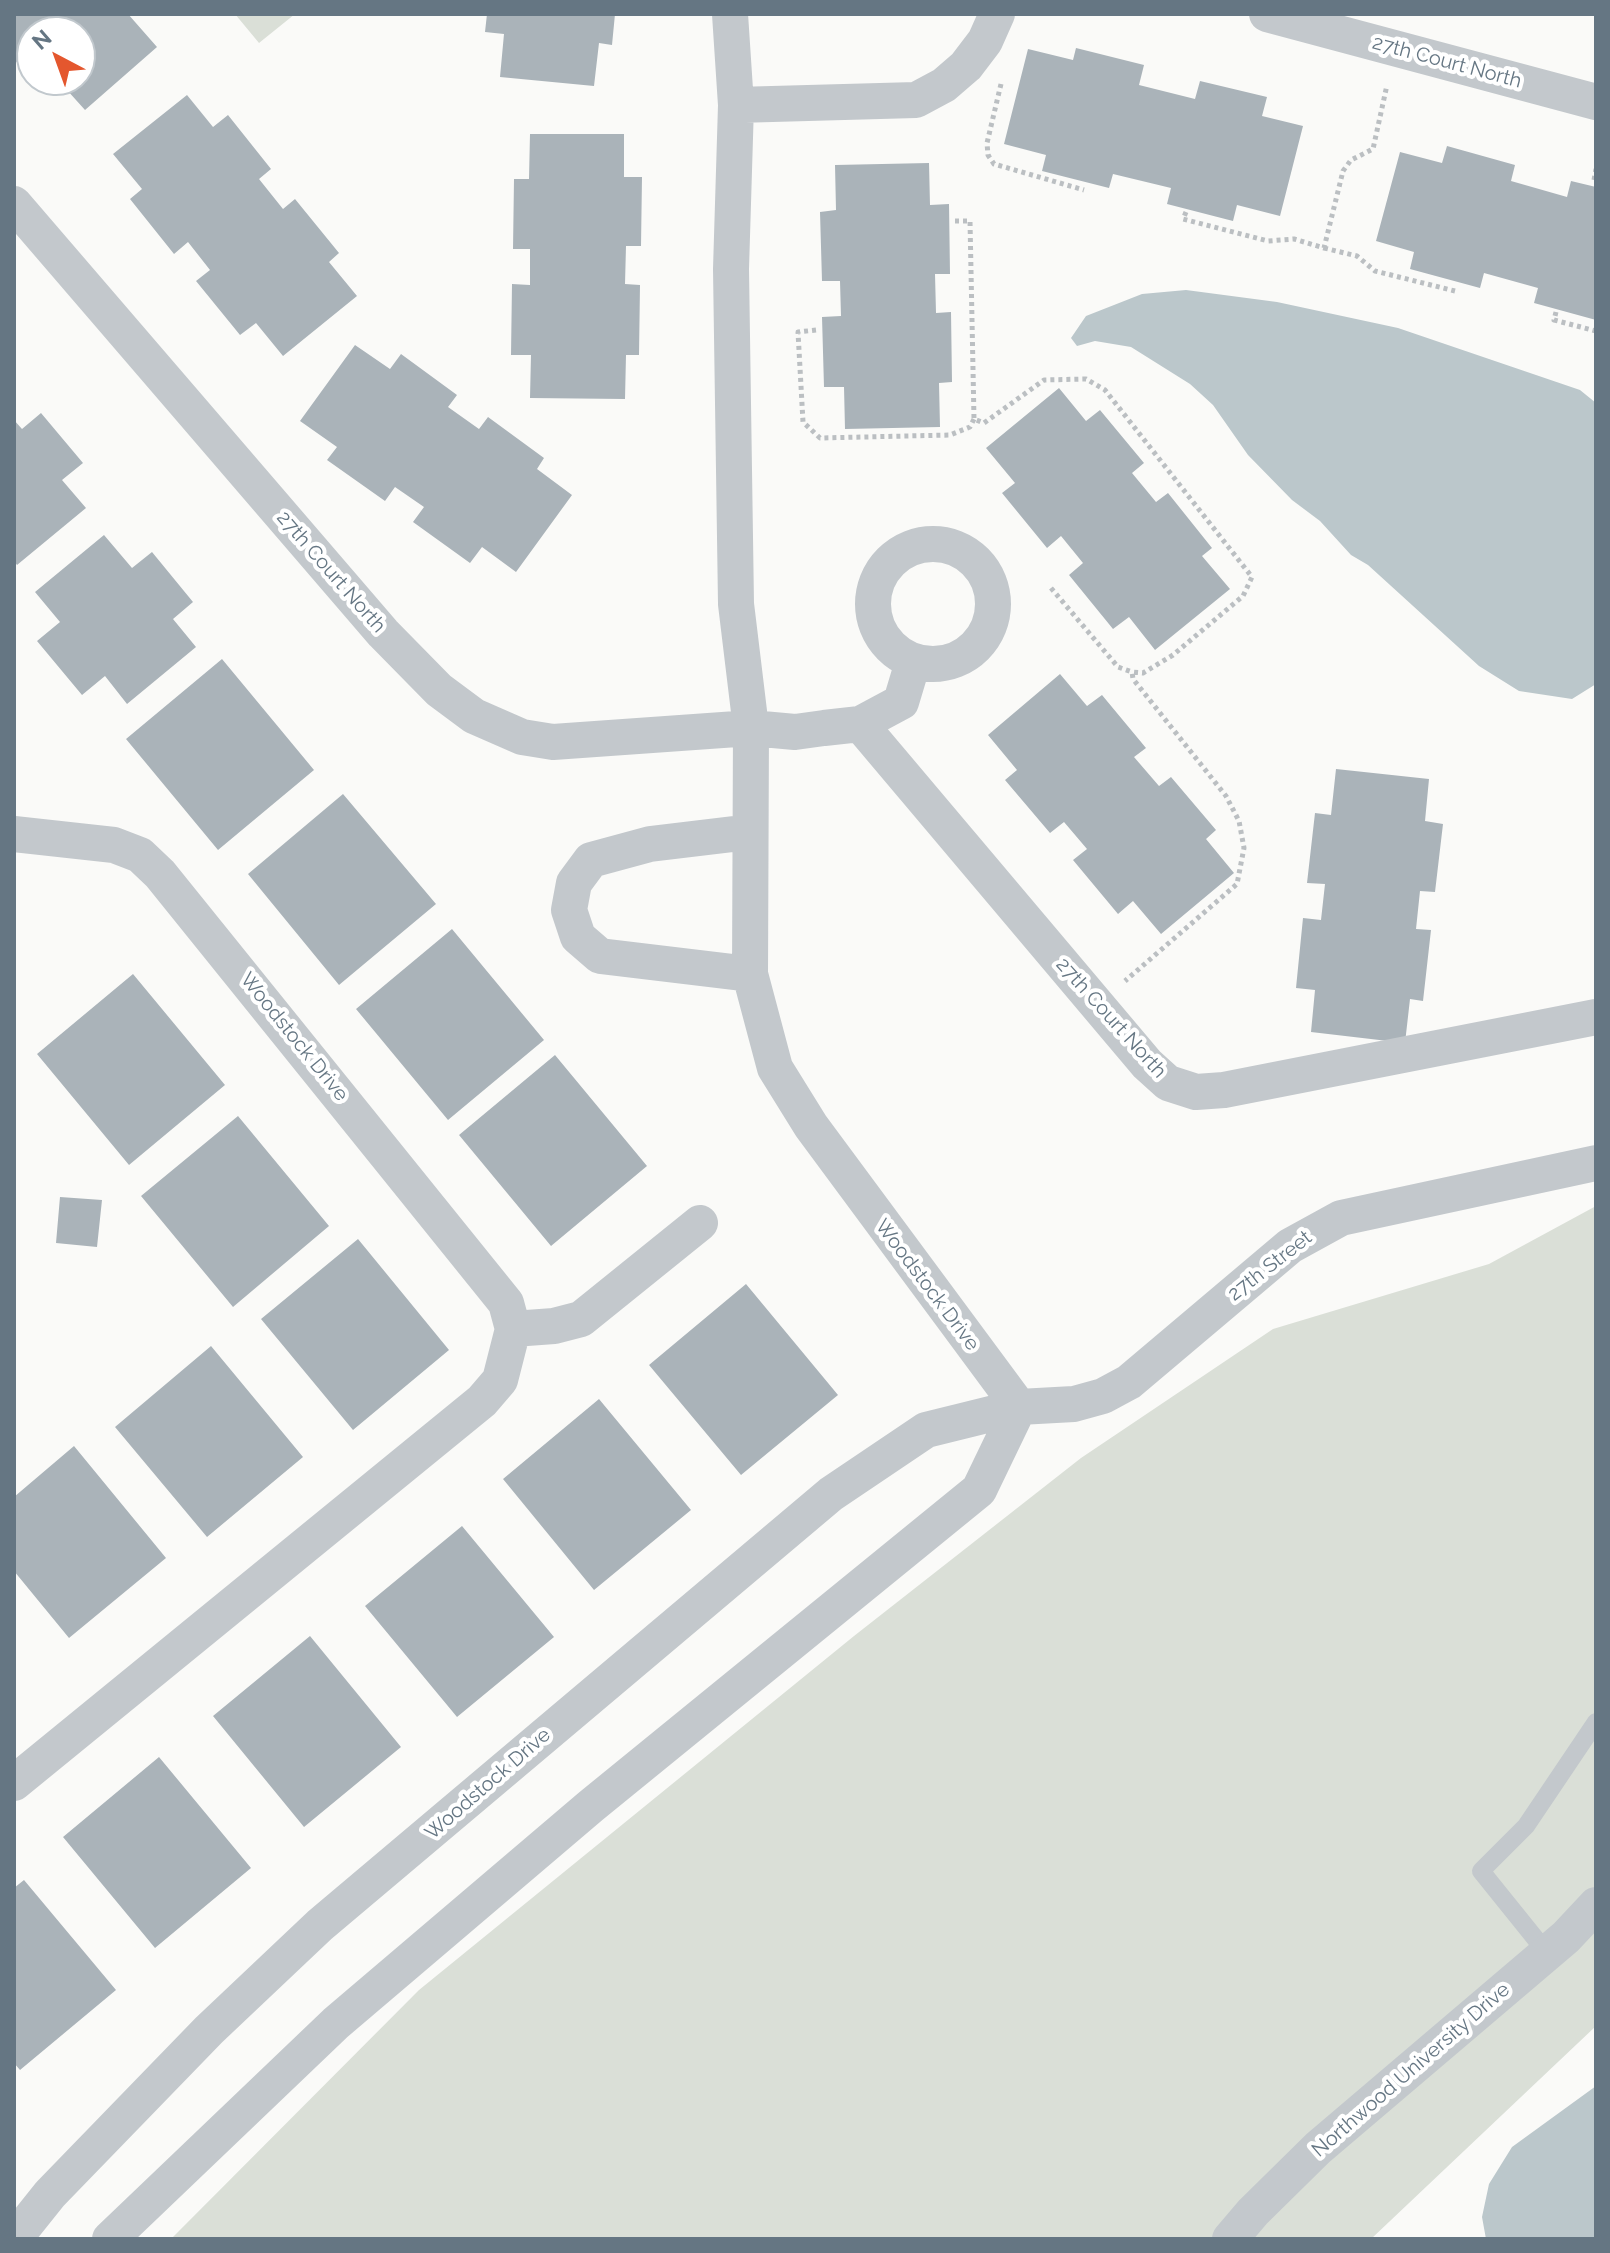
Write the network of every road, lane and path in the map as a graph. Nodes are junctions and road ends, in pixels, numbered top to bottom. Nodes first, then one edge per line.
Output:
1 (730, 14) edge
2 (997, 14) edge
3 (1288, 17) edge
4 (1394, 48) junction
5 (1003, 77) dead end
6 (1596, 102) edge
7 (736, 105) junction
8 (1596, 169) edge
9 (1594, 180) dead end
10 (1084, 190) dead end
11 (14, 204) edge
12 (1186, 212) dead end
13 (955, 221) dead end
14 (1324, 248) junction
15 (1455, 291) dead end
16 (1556, 312) dead end
17 (816, 330) dead end
18 (1596, 331) edge
19 (974, 419) junction
20 (1051, 588) dead end
21 (913, 662) dead end
22 (1132, 672) junction
23 (860, 724) junction
24 (751, 728) junction
25 (750, 832) junction
26 (14, 834) edge
27 (750, 974) junction
28 (1097, 1006) junction
29 (1596, 1017) edge
30 (1596, 1163) edge
31 (700, 1223) dead end
32 (513, 1329) junction
33 (1019, 1407) junction
34 (1596, 1722) edge
35 (14, 1783) edge
36 (1596, 1905) edge
37 (1547, 1953) junction
38 (14, 2239) edge
39 (110, 2239) edge
40 (1230, 2239) edge

1 - 7 street
2 - 7 street
3 - 4 street, 27th Court North
4 - 6 street, 27th Court North
4 - 14 path
5 - 10 path
7 - 24 street
8 - 9 path
11 - 24 street, 27th Court North
12 - 14 path
13 - 19 path
14 - 15 path
16 - 18 path
17 - 19 path
19 - 22 path
20 - 22 path
21 - 23 street
22 - 28 path
23 - 24 street, 27th Court North
23 - 28 street, 27th Court North
24 - 25 street
25 - 27 street
25 - 27 street
26 - 32 street, Woodstock Drive
27 - 33 street, Woodstock Drive
28 - 29 street, 27th Court North
30 - 33 street, 27th Street
31 - 32 street
32 - 35 street
33 - 38 street, Woodstock Drive
33 - 39 street
34 - 37 lane
36 - 37 street, Northwood University Drive
37 - 40 street, Northwood University Drive

